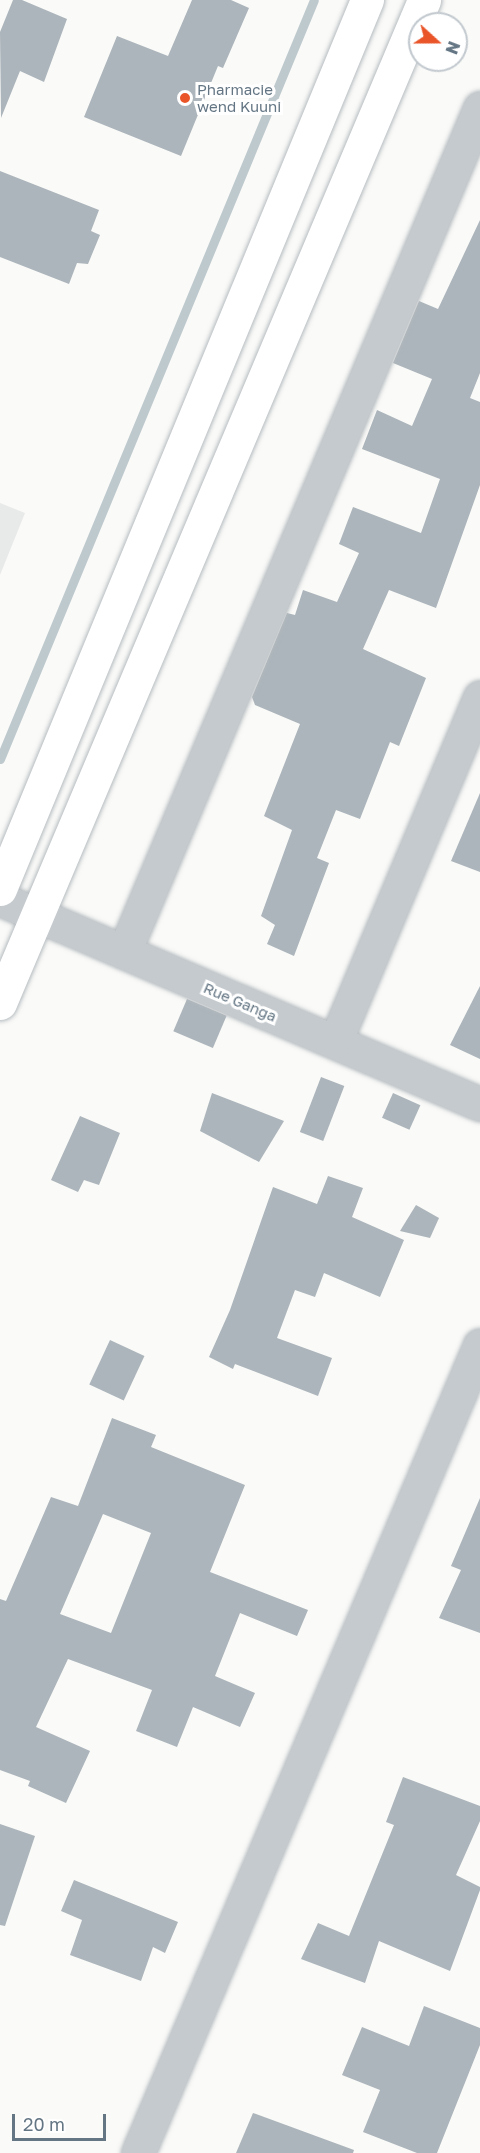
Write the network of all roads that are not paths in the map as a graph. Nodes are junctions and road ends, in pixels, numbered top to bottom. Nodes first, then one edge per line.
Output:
1 (367, 0) edge
2 (424, 0) edge
3 (480, 108) edge
4 (480, 697) edge
5 (0, 889) edge
6 (0, 899) edge
7 (38, 915) junction
8 (124, 952) junction
9 (0, 1003) edge
10 (335, 1042) junction
11 (480, 1104) edge
12 (480, 1345) edge
13 (138, 2153) edge

1 - 5 main road
2 - 7 main road
3 - 8 street
4 - 10 street
6 - 7 street, Rue Ganga
7 - 8 street, Rue Ganga
7 - 9 main road
8 - 10 street, Rue Ganga
10 - 11 street, Rue Ganga
12 - 13 street

